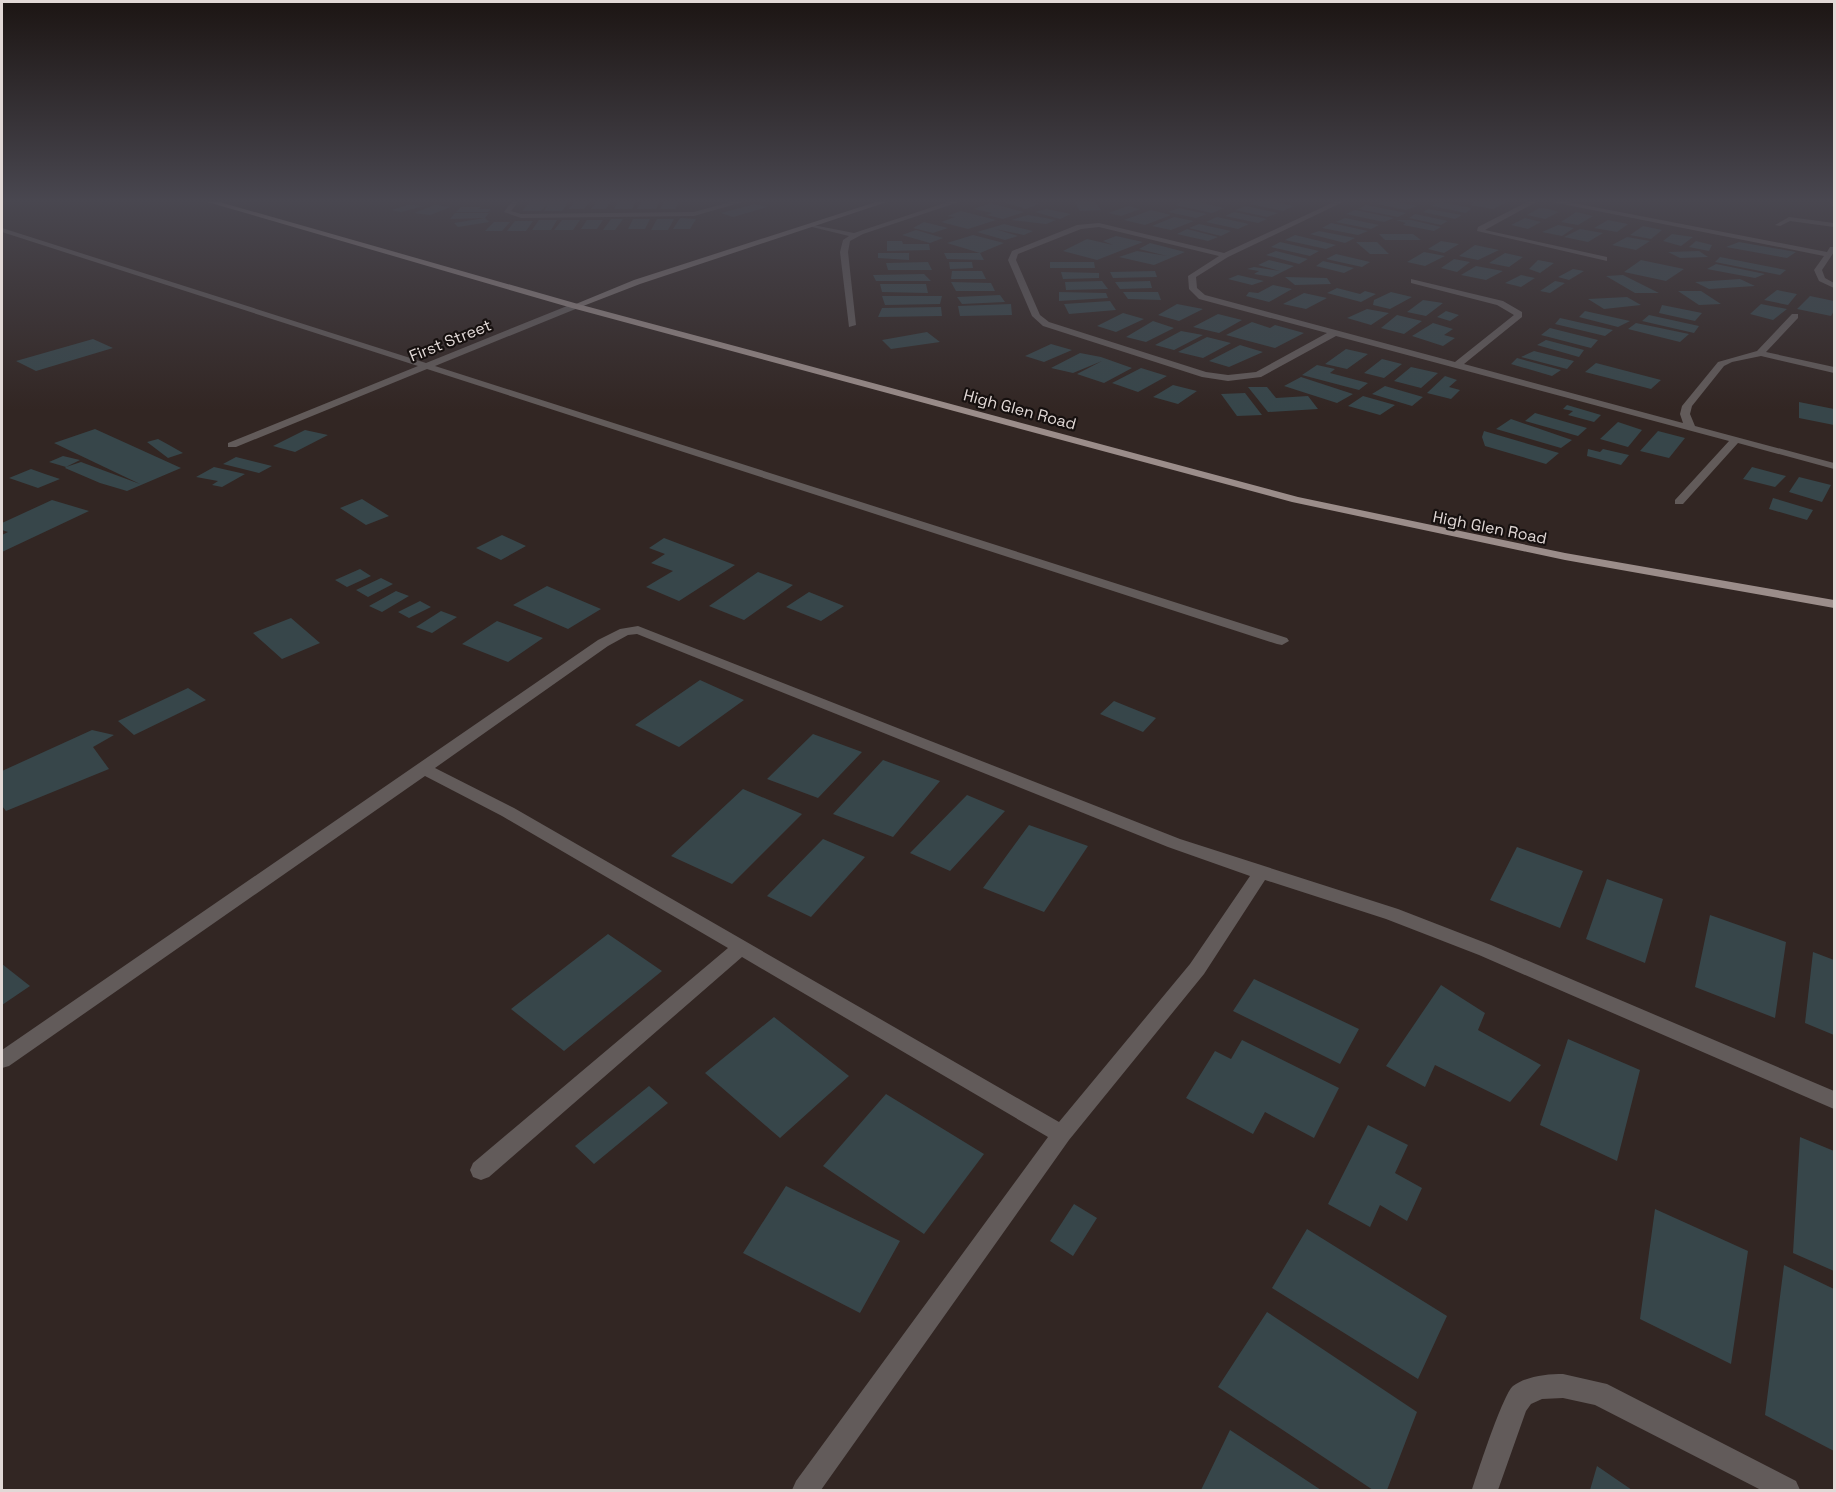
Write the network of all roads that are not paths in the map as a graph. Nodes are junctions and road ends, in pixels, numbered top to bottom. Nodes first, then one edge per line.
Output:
1 (129, 271) edge
2 (451, 271) edge
3 (672, 271) edge
4 (846, 271) edge
5 (1017, 271) edge
6 (1200, 271) edge
7 (1818, 271) edge
8 (1414, 281) dead end
9 (1834, 286) edge
10 (575, 306) junction
11 (1795, 316) dead end
12 (852, 325) dead end
13 (1336, 332) junction
14 (1760, 353) junction
15 (1457, 365) junction
16 (427, 366) junction
17 (1834, 370) edge
18 (1690, 428) junction
19 (1736, 440) junction
20 (232, 445) dead end
21 (1834, 466) edge
22 (1679, 502) dead end
23 (1834, 604) edge
24 (1282, 641) dead end
25 (424, 770) junction
26 (1261, 873) junction
27 (740, 948) junction
28 (2, 1060) edge
29 (1834, 1100) edge
30 (1062, 1134) junction
31 (481, 1170) dead end
32 (805, 1491) edge
33 (1485, 1491) edge
34 (1787, 1491) edge

1 - 16 street
2 - 10 main road, High Glen Road
3 - 10 street, First Street
4 - 12 street
5 - 13 street
6 - 13 street
7 - 9 street
8 - 15 street
10 - 16 street, First Street
10 - 23 main road, High Glen Road
11 - 14 street
13 - 15 street
14 - 17 street
14 - 18 street
15 - 18 street
16 - 20 street, First Street
16 - 24 street
18 - 19 street
19 - 21 street
19 - 22 street
25 - 26 street
25 - 27 street
25 - 28 street
26 - 29 street
26 - 30 street
27 - 30 street
27 - 31 street
30 - 32 street
33 - 34 street

